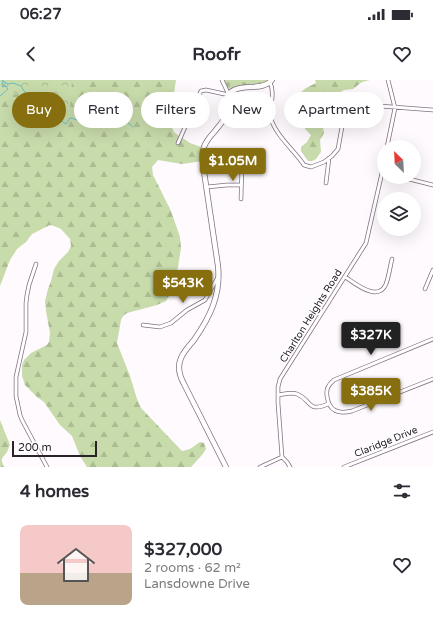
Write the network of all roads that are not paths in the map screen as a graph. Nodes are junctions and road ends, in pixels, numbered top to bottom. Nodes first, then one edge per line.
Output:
1 (222, 80) edge
2 (388, 80) edge
3 (271, 81) edge
4 (228, 92) edge
5 (231, 92) edge
6 (218, 93) edge
7 (395, 108) junction
8 (433, 110) edge
9 (218, 128) edge
10 (388, 140) edge
11 (178, 143) dead end
12 (329, 158) junction
13 (242, 165) dead end
14 (421, 182) edge
15 (326, 183) dead end
16 (380, 184) edge
17 (241, 185) junction
18 (433, 185) edge
19 (207, 187) junction
20 (241, 199) dead end
21 (392, 259) dead end
22 (36, 264) dead end
23 (433, 270) edge
24 (219, 276) junction
25 (345, 277) junction
26 (425, 289) dead end
27 (142, 325) dead end
28 (433, 339) edge
29 (433, 379) edge
30 (278, 395) junction
31 (328, 404) junction
32 (433, 432) edge
33 (282, 457) junction
34 (226, 466) edge
35 (47, 467) edge
36 (220, 467) edge
37 (260, 467) edge
38 (290, 467) edge
39 (344, 467) edge

1 - 4 street
2 - 7 street
3 - 5 street
3 - 12 street
6 - 11 street
7 - 8 street
7 - 10 street
7 - 12 street
9 - 19 street
12 - 15 street
13 - 17 street
14 - 18 street
16 - 25 street, Charlton Heights Road
17 - 19 street
17 - 20 street
19 - 24 street
21 - 25 street
22 - 35 street
23 - 26 street
24 - 27 street
24 - 34 street
25 - 30 street, Charlton Heights Road
28 - 31 street
29 - 31 street
30 - 31 street
30 - 33 street, Charlton Heights Road
32 - 39 street, Claridge Drive
33 - 37 street
33 - 38 street
34 - 36 street

